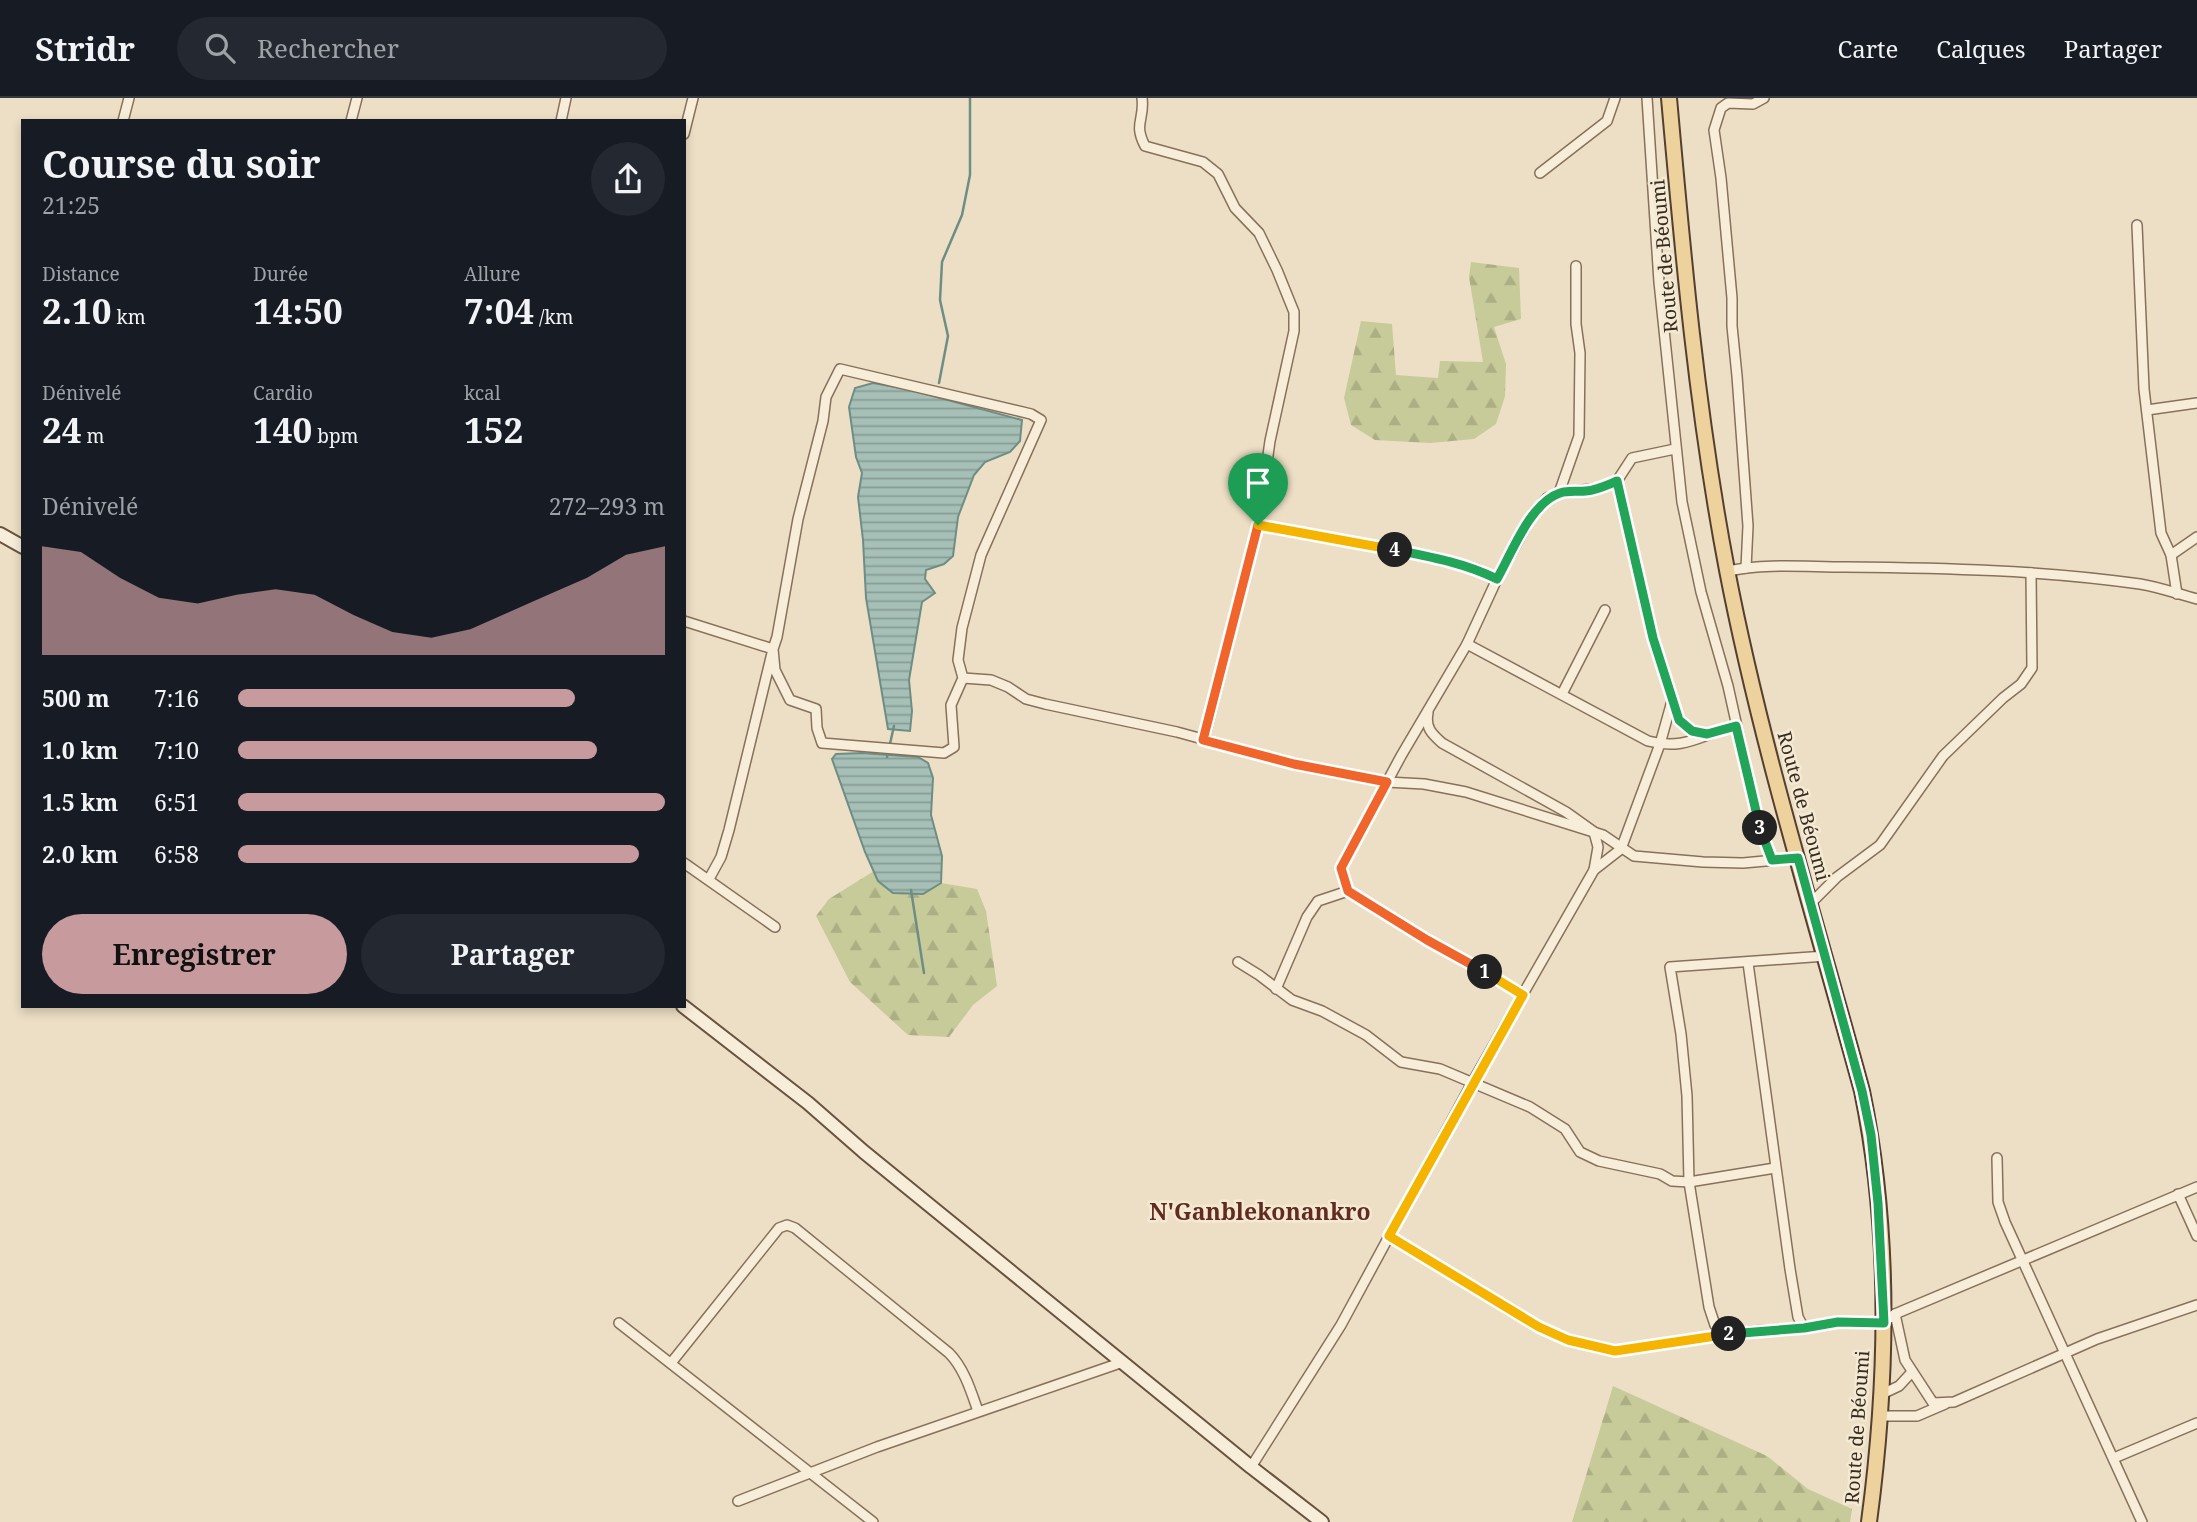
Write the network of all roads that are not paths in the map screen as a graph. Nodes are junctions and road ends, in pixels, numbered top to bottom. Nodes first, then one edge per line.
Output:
1 (129, 98) edge
2 (357, 98) edge
3 (566, 98) edge
4 (693, 98) edge
5 (1142, 98) edge
6 (1615, 98) edge
7 (1647, 98) edge
8 (1670, 98) edge
9 (1764, 98) edge
10 (124, 119) edge
11 (352, 119) edge
12 (561, 119) edge
13 (686, 126) edge
14 (1540, 173) dead end
15 (2137, 225) dead end
16 (1576, 266) dead end
17 (2197, 403) edge
18 (2147, 410) junction
19 (1675, 449) junction
20 (1617, 481) junction
21 (1559, 493) junction
22 (1258, 525) junction
23 (0, 534) edge
24 (2197, 537) edge
25 (21, 546) edge
26 (2171, 555) junction
27 (1746, 568) junction
28 (1728, 571) junction
29 (2031, 573) junction
30 (1497, 579) junction
31 (2177, 594) junction
32 (2197, 599) edge
33 (1605, 610) dead end
34 (686, 622) edge
35 (1467, 644) junction
36 (773, 649) junction
37 (963, 678) junction
38 (1562, 694) junction
39 (1672, 701) junction
40 (1429, 708) junction
41 (1736, 726) junction
42 (1707, 734) junction
43 (1203, 740) junction
44 (1661, 744) junction
45 (1387, 782) junction
46 (1594, 832) junction
47 (1621, 849) junction
48 (1798, 858) junction
49 (1772, 860) junction
50 (686, 864) edge
51 (1594, 870) junction
52 (709, 879) junction
53 (1348, 891) junction
54 (1810, 904) junction
55 (775, 928) dead end
56 (1826, 956) junction
57 (1238, 962) dead end
58 (1748, 963) junction
59 (1276, 989) junction
60 (1523, 995) junction
61 (686, 1008) edge
62 (1472, 1083) junction
63 (1997, 1158) dead end
64 (1775, 1168) junction
65 (1689, 1182) junction
66 (2197, 1187) edge
67 (2178, 1194) junction
68 (1389, 1236) junction
69 (2197, 1236) edge
70 (2023, 1262) junction
71 (2197, 1305) edge
72 (1889, 1319) junction
73 (619, 1323) dead end
74 (1804, 1328) junction
75 (1725, 1335) junction
76 (2065, 1355) junction
77 (1123, 1362) junction
78 (671, 1363) junction
79 (1912, 1372) junction
80 (1882, 1394) junction
81 (1947, 1404) junction
82 (978, 1411) junction
83 (1881, 1416) junction
84 (2197, 1423) edge
85 (2115, 1458) junction
86 (1251, 1467) junction
87 (812, 1472) junction
88 (738, 1501) dead end
89 (873, 1522) edge
90 (1322, 1522) edge
91 (1869, 1522) edge
92 (2143, 1522) edge

1 - 10 street
2 - 11 street
3 - 12 street
4 - 13 street
5 - 22 street
6 - 14 street
7 - 19 street
8 - 28 main road, Route de Béoumi
9 - 27 street
15 - 18 street
16 - 21 street
17 - 18 street
18 - 26 street
19 - 20 street
19 - 41 street
20 - 21 street
20 - 39 street
21 - 30 street
22 - 30 street
22 - 43 street
23 - 25 main road
24 - 26 street
26 - 31 street
27 - 28 street
27 - 29 street
28 - 48 main road, Route de Béoumi
29 - 31 street
29 - 54 street
30 - 35 street
31 - 32 street
33 - 38 street
34 - 36 street
35 - 38 street
35 - 40 street
36 - 37 street
36 - 37 street
36 - 52 street
37 - 43 street
38 - 44 street
39 - 42 street
39 - 44 street
40 - 45 street
40 - 46 street
41 - 42 street
41 - 49 street
42 - 44 street
43 - 45 street
44 - 47 street
45 - 46 street
45 - 53 street
46 - 47 street
46 - 51 street
47 - 49 street
47 - 51 street
48 - 49 street
48 - 54 main road, Route de Béoumi
50 - 52 street
51 - 60 street
52 - 55 street
53 - 59 street
53 - 60 street
54 - 56 main road, Route de Béoumi
56 - 58 street
56 - 72 main road, Route de Béoumi
57 - 59 street
58 - 64 street
58 - 65 street
59 - 62 street
60 - 62 street
61 - 77 main road
62 - 65 street
62 - 68 street
63 - 70 street
64 - 65 street
64 - 74 street
65 - 75 street
66 - 67 street
67 - 69 street
67 - 70 street
68 - 75 street
68 - 86 street
70 - 72 street
70 - 76 street
71 - 76 street
72 - 74 street
72 - 79 street
72 - 80 main road, Route de Béoumi
73 - 78 street
74 - 75 street
76 - 81 street
76 - 85 street
77 - 82 street
77 - 86 main road
78 - 82 street
78 - 87 street
79 - 80 street
79 - 81 street
80 - 83 main road, Route de Béoumi
81 - 83 street
82 - 87 street
83 - 91 main road, Route de Béoumi
84 - 85 street
85 - 92 street
86 - 90 main road
87 - 88 street
87 - 89 street

